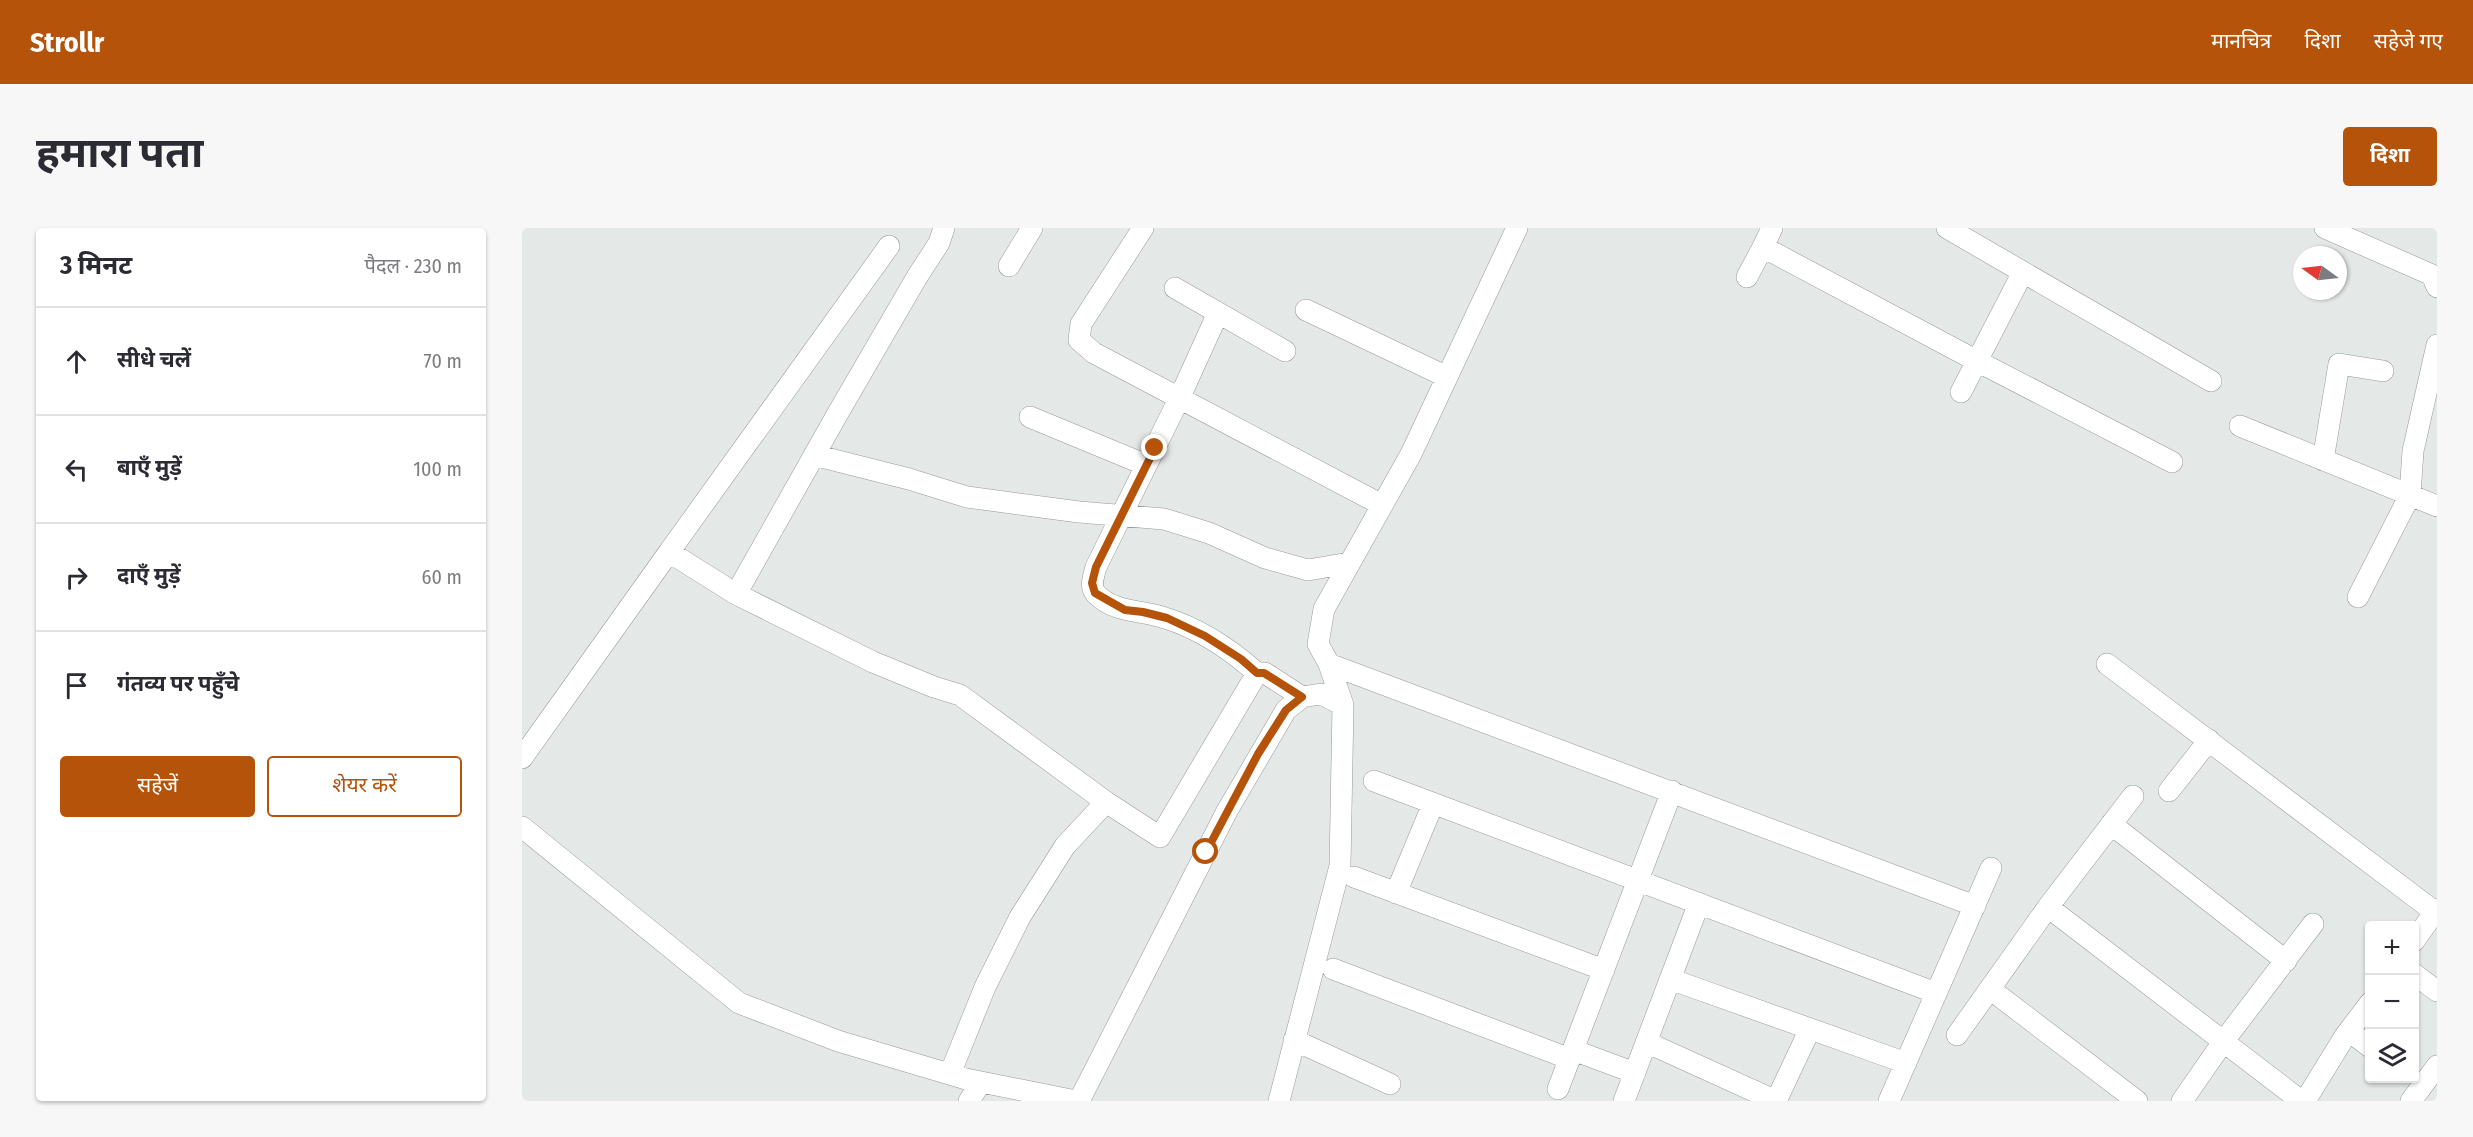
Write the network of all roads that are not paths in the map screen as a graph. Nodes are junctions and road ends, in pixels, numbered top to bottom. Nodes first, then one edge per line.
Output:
1 (944, 228) edge
2 (1032, 228) edge
3 (1143, 228) edge
4 (1517, 228) edge
5 (1947, 228) edge
6 (2325, 228) edge
7 (1767, 237) edge
8 (889, 246) dead end
9 (1009, 266) dead end
10 (2023, 272) junction
11 (1747, 278) dead end
12 (2437, 287) edge
13 (1175, 288) dead end
14 (1306, 310) dead end
15 (1218, 313) junction
16 (2437, 345) edge
17 (1285, 351) dead end
18 (1977, 361) junction
19 (2383, 371) dead end
20 (1447, 377) junction
21 (2211, 381) dead end
22 (1961, 392) dead end
23 (1179, 399) junction
24 (1030, 417) dead end
25 (2240, 426) dead end
26 (814, 456) junction
27 (2324, 460) junction
28 (2172, 462) dead end
29 (1146, 465) junction
30 (2410, 495) junction
31 (1382, 505) junction
32 (2437, 506) edge
33 (1121, 515) junction
34 (669, 552) junction
35 (1349, 564) junction
36 (736, 594) junction
37 (2358, 597) dead end
38 (1329, 664) junction
39 (2107, 664) dead end
40 (1257, 673) junction
41 (1302, 697) junction
42 (1343, 705) junction
43 (2209, 741) junction
44 (522, 758) edge
45 (1374, 781) dead end
46 (1672, 791) junction
47 (2169, 791) dead end
48 (2133, 796) dead end
49 (1106, 802) junction
50 (1433, 804) junction
51 (2111, 824) junction
52 (522, 826) edge
53 (1991, 868) dead end
54 (1354, 877) dead end
55 (1638, 880) junction
56 (1396, 893) junction
57 (1699, 903) junction
58 (1975, 906) junction
59 (2048, 907) junction
60 (2436, 910) edge
61 (2313, 924) dead end
62 (2419, 934) edge
63 (2286, 961) junction
64 (1333, 969) dead end
65 (1604, 970) junction
66 (2416, 975) edge
67 (1670, 979) junction
68 (1990, 989) junction
69 (2437, 991) edge
70 (1936, 993) junction
71 (2365, 1010) edge
72 (1810, 1029) junction
73 (2349, 1031) junction
74 (1957, 1035) dead end
75 (1294, 1040) junction
76 (1646, 1042) junction
77 (2223, 1042) junction
78 (2365, 1043) edge
79 (1572, 1054) junction
80 (1906, 1063) junction
81 (2437, 1065) edge
82 (1635, 1073) junction
83 (950, 1074) junction
84 (981, 1082) junction
85 (1390, 1084) dead end
86 (1558, 1089) dead end
87 (2413, 1089) edge
88 (969, 1101) edge
89 (1078, 1101) edge
90 (1279, 1101) edge
91 (1624, 1101) edge
92 (1776, 1101) edge
93 (1889, 1101) edge
94 (2137, 1101) edge
95 (2182, 1101) edge
96 (2303, 1101) edge

1 - 26 street
2 - 9 street
3 - 23 street
4 - 20 street
5 - 10 street
6 - 12 street
7 - 11 street
7 - 18 street
8 - 34 street
10 - 18 street
10 - 21 street
13 - 15 street
14 - 20 street
15 - 17 street
15 - 23 street
16 - 30 street
18 - 22 street
18 - 28 street
19 - 27 street
20 - 31 street
23 - 29 street
23 - 31 street
24 - 29 street
25 - 27 street
26 - 33 street
26 - 36 street
27 - 30 street
29 - 33 street
30 - 32 street
30 - 37 street
31 - 35 street
33 - 35 street
33 - 40 street
34 - 36 street
34 - 44 street
35 - 38 street
36 - 49 street
38 - 42 street
38 - 46 street
39 - 43 street
40 - 41 street
40 - 49 street
41 - 42 street
41 - 89 street
42 - 75 street
43 - 47 street
43 - 60 street
45 - 50 street
46 - 55 street
46 - 58 street
48 - 51 street
49 - 83 street
50 - 55 street
50 - 56 street
51 - 59 street
51 - 63 street
52 - 83 street
53 - 58 street
54 - 56 street
55 - 57 street
55 - 65 street
56 - 65 street
57 - 67 street
57 - 70 street
58 - 70 street
59 - 68 street
59 - 77 street
60 - 62 street
61 - 63 street
63 - 77 street
64 - 79 street
65 - 79 street
66 - 69 street
67 - 72 street
67 - 76 street
68 - 74 street
68 - 94 street
70 - 80 street
71 - 73 street
72 - 80 street
72 - 92 street
73 - 78 street
73 - 96 street
75 - 85 street
75 - 90 street
76 - 82 street
76 - 92 street
77 - 95 street
77 - 96 street
79 - 82 street
79 - 86 street
80 - 93 street
81 - 87 street
82 - 91 street
83 - 84 street
84 - 88 street
84 - 89 street

